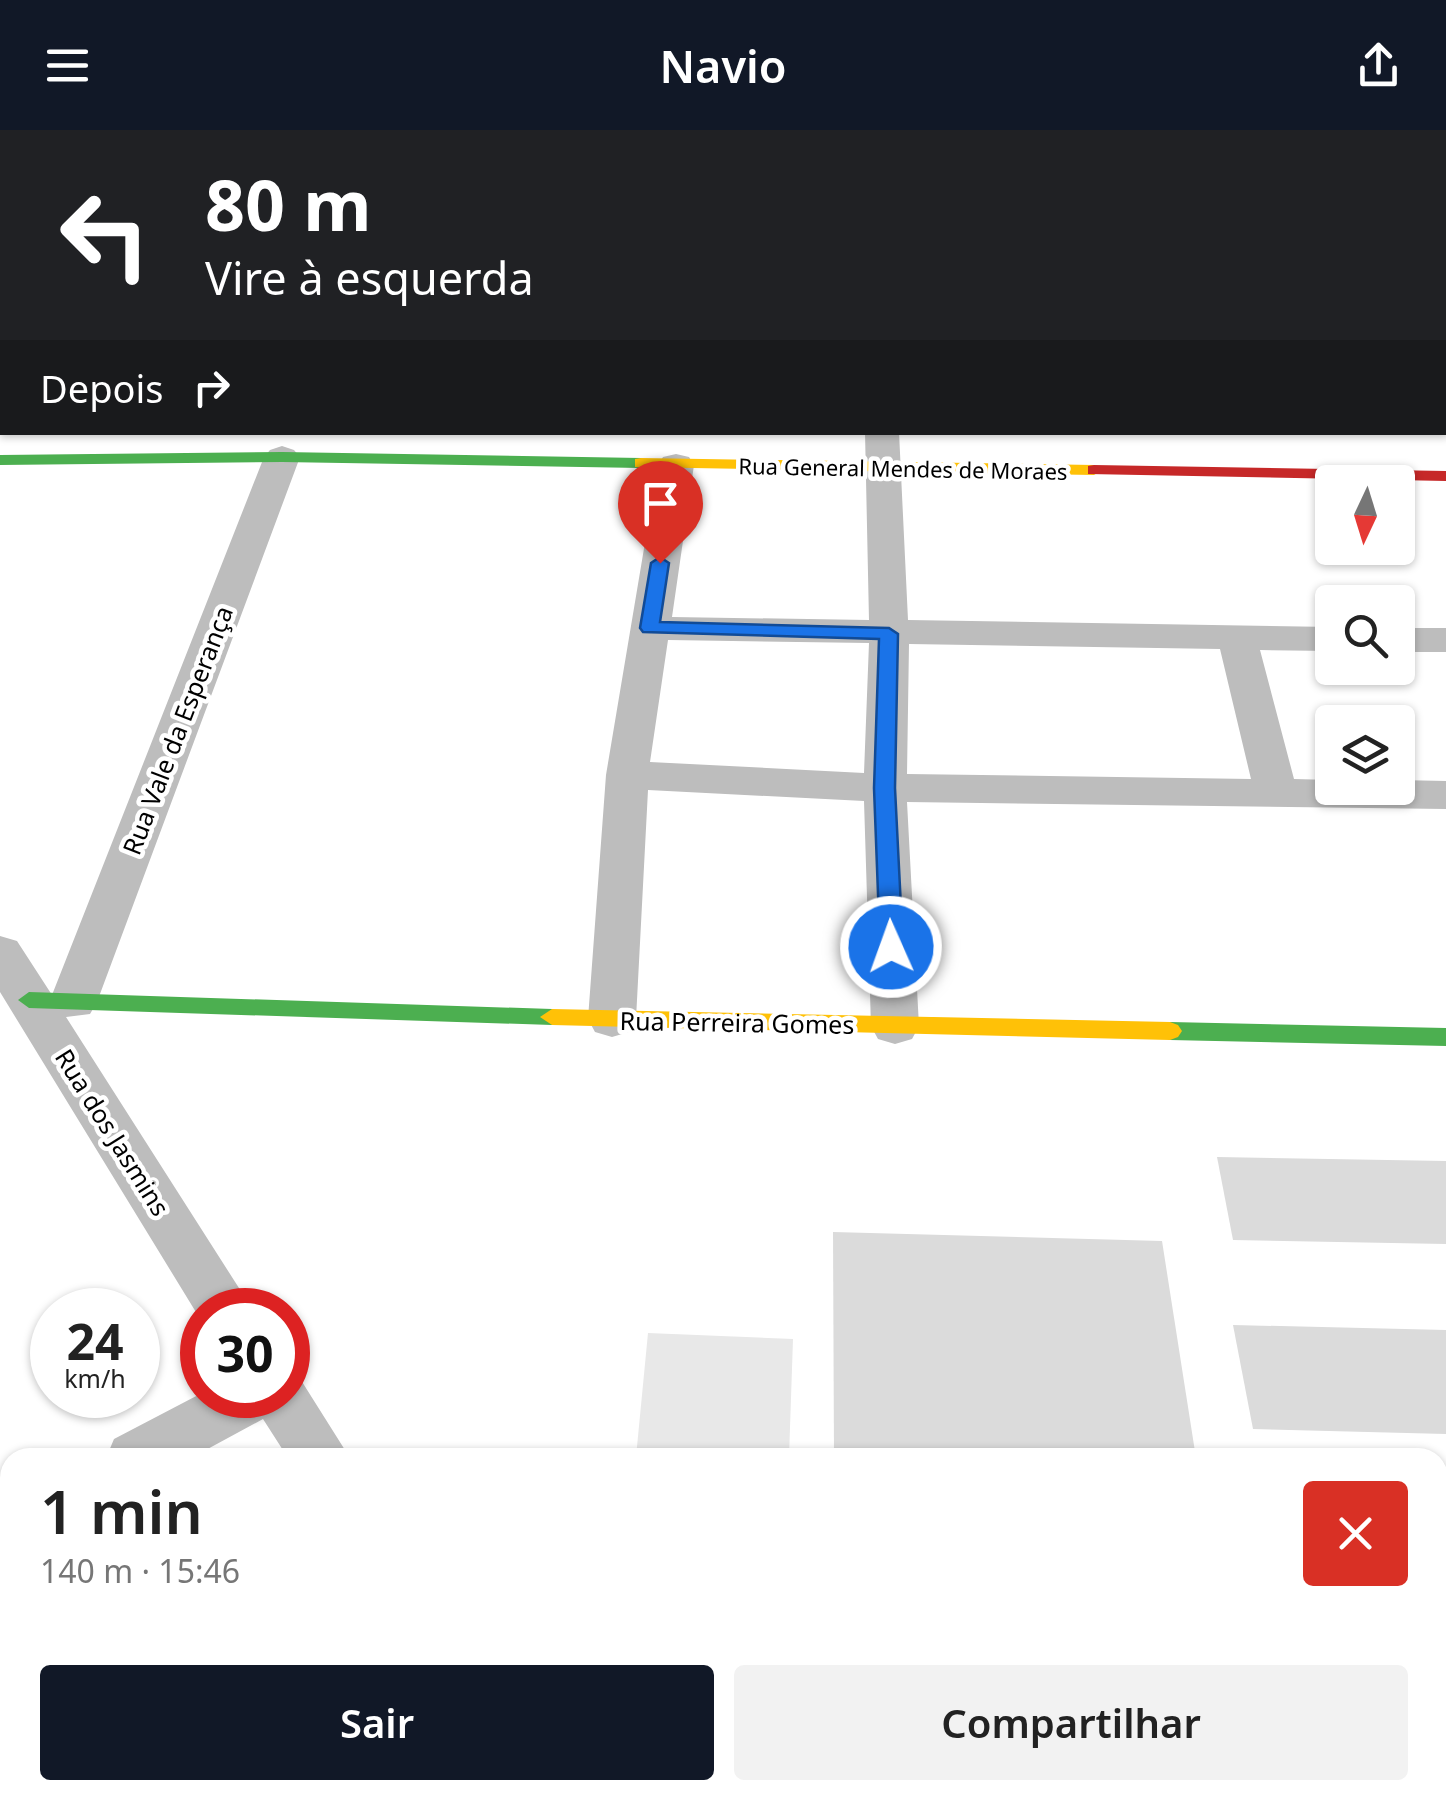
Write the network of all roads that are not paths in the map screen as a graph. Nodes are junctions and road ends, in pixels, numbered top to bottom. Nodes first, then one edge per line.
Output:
1 (883, 450) edge
2 (282, 457) junction
3 (0, 460) edge
4 (676, 465) junction
5 (1446, 476) edge
6 (650, 628) junction
7 (889, 634) junction
8 (1237, 638) junction
9 (1315, 639) edge
10 (1415, 640) edge
11 (1446, 640) edge
12 (627, 775) junction
13 (885, 788) junction
14 (1276, 791) junction
15 (1446, 794) edge
16 (21, 974) edge
17 (612, 1019) junction
18 (894, 1026) junction
19 (1446, 1037) edge
20 (212, 1288) edge
21 (210, 1418) edge
22 (294, 1418) edge
23 (153, 1448) edge
24 (314, 1448) edge

1 - 4 street, Rua General Mendes de Moraes
1 - 5 street, Rua General Mendes de Moraes
1 - 7 street
2 - 3 street, Rua General Mendes de Moraes
2 - 4 street, Rua General Mendes de Moraes
2 - 16 street, Rua Vale da Esperança
4 - 6 street
6 - 7 street
6 - 12 street
7 - 8 street
7 - 13 street
8 - 9 street
8 - 14 street
10 - 11 street
12 - 13 street
12 - 17 street
13 - 14 street
13 - 18 street
14 - 15 street
16 - 17 street, Rua Perreira Gomes
16 - 20 street, Rua dos Jasmins
17 - 18 street, Rua Perreira Gomes
18 - 19 street, Rua Perreira Gomes
21 - 23 street
22 - 24 street

